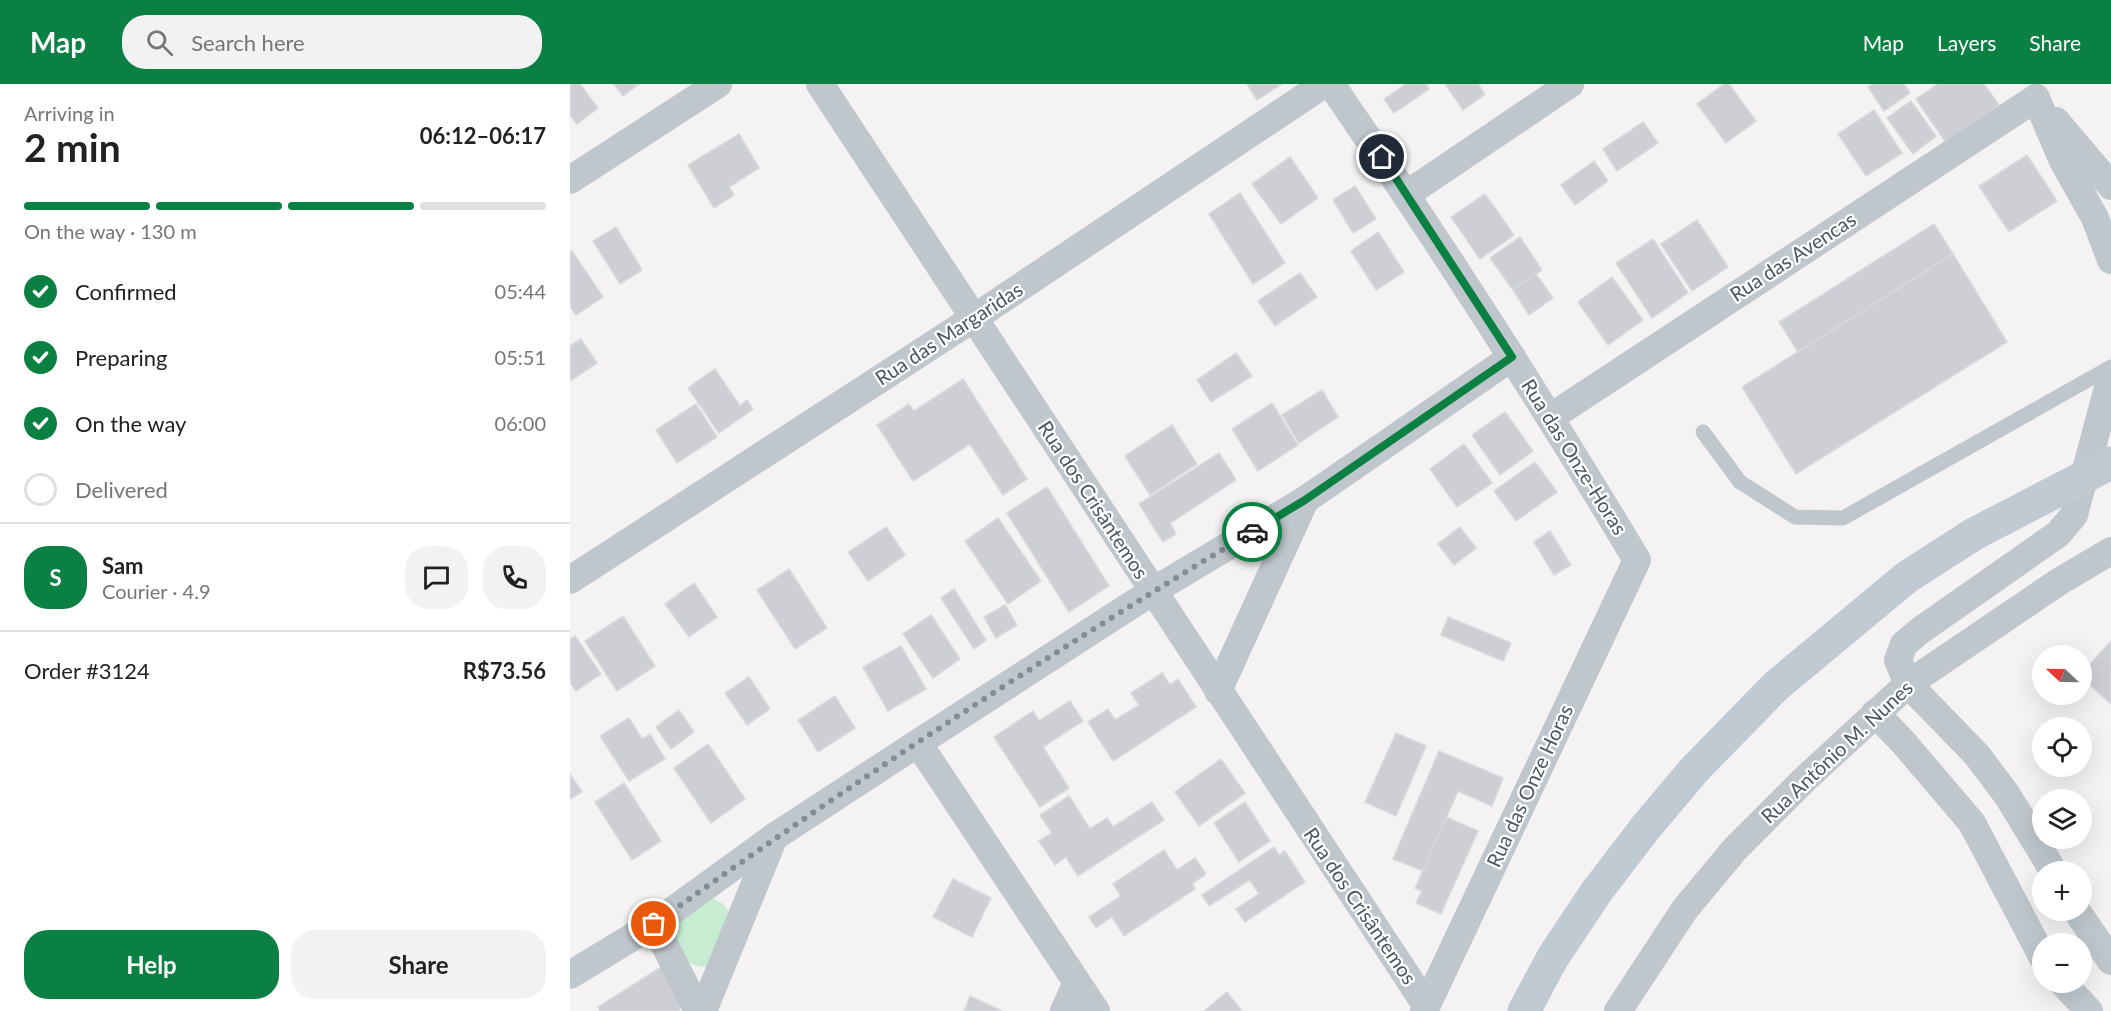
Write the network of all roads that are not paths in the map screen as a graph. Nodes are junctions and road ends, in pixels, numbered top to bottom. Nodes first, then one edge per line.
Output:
1 (718, 84) edge
2 (820, 84) edge
3 (1324, 84) edge
4 (1331, 84) edge
5 (1570, 84) edge
6 (2031, 91) edge
7 (570, 180) edge
8 (2111, 186) edge
9 (1407, 194) junction
10 (2111, 260) edge
11 (974, 318) junction
12 (1512, 357) junction
13 (2111, 367) edge
14 (2111, 376) edge
15 (1551, 417) junction
16 (1703, 432) dead end
17 (2098, 469) edge
18 (1305, 500) junction
19 (2111, 551) edge
20 (1637, 560) joint
21 (570, 580) edge
22 (1153, 591) junction
23 (1908, 684) junction
24 (1218, 691) junction
25 (1875, 713) junction
26 (918, 743) junction
27 (774, 837) junction
28 (2047, 861) edge
29 (2084, 921) edge
30 (654, 924) junction
31 (2032, 937) edge
32 (2111, 961) edge
33 (570, 975) edge
34 (1077, 982) junction
35 (2072, 993) edge
36 (1425, 1008) edge
37 (701, 1011) edge
38 (1064, 1011) edge
39 (1096, 1011) edge
40 (1524, 1011) edge
41 (1618, 1011) edge
42 (2089, 1011) edge

1 - 7 street
2 - 11 street, Rua dos Crisântemos
3 - 11 street, Rua das Margaridas
4 - 9 street, Rua das Onze-Horas
5 - 9 street
6 - 8 street
6 - 10 street
6 - 15 street, Rua das Avencas
9 - 12 street, Rua das Onze-Horas
11 - 21 street, Rua das Margaridas
11 - 22 street, Rua dos Crisântemos
12 - 15 street, Rua das Onze-Horas
12 - 18 street
13 - 16 lane
14 - 17 street
15 - 20 street, Rua das Onze-Horas
17 - 23 street
17 - 40 main road
18 - 22 street
18 - 24 street
19 - 23 street, Rua Antônio M. Nunes
20 - 36 street, Rua das Onze Horas
22 - 24 street, Rua dos Crisântemos
22 - 26 street
23 - 25 street, Rua Antônio M. Nunes
23 - 28 street
24 - 36 street, Rua dos Crisântemos
25 - 31 street
25 - 41 street, Rua Antônio M. Nunes
26 - 27 street
26 - 34 street
27 - 30 street
27 - 37 street
29 - 32 street
30 - 33 street
30 - 37 street
34 - 38 street
34 - 39 street
35 - 42 street

